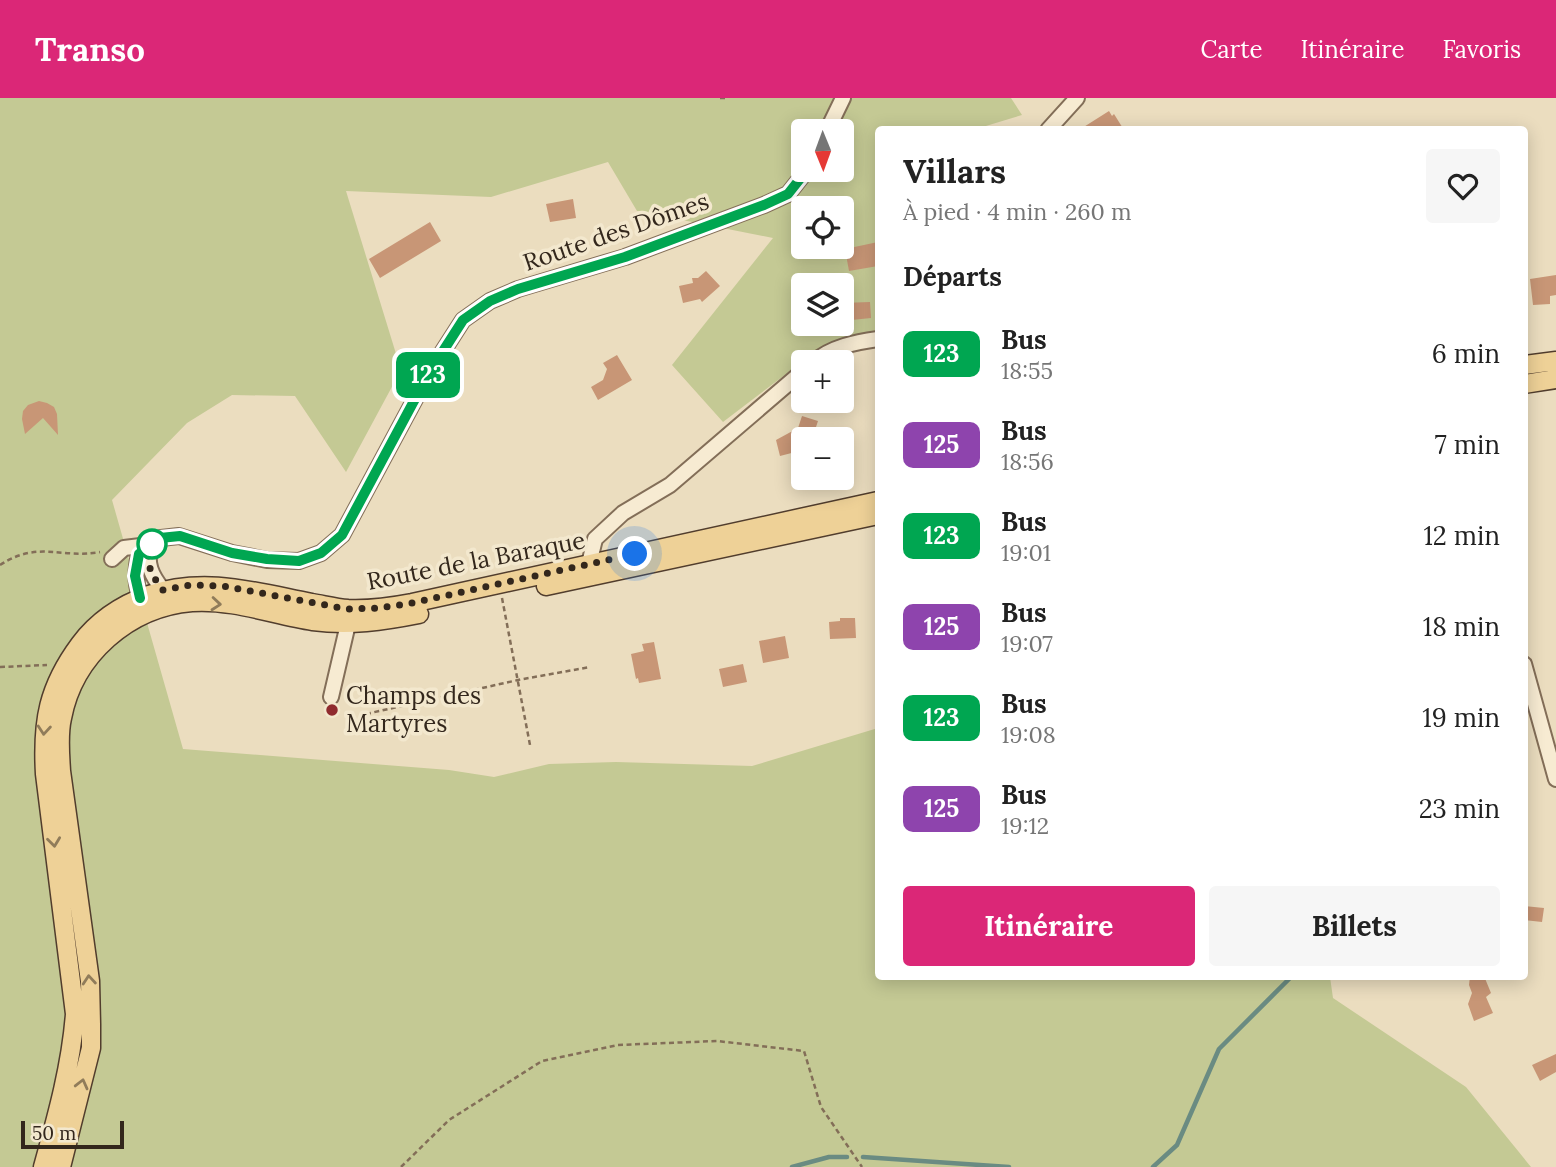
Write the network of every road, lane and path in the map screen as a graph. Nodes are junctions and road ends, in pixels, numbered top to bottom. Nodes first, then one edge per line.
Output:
1 (720, 98) edge
2 (726, 98) edge
3 (843, 98) edge
4 (1077, 98) edge
5 (833, 119) edge
6 (1052, 126) edge
7 (798, 182) edge
8 (875, 339) edge
9 (836, 350) edge
10 (1556, 361) edge
11 (1528, 364) edge
12 (1556, 379) edge
13 (791, 381) edge
14 (1528, 383) edge
15 (875, 502) edge
16 (875, 516) edge
17 (150, 545) junction
18 (124, 548) junction
19 (112, 559) dead end
20 (0, 565) edge
21 (590, 570) junction
22 (502, 596) junction
23 (166, 598) junction
24 (142, 601) junction
25 (348, 624) junction
26 (65, 665) junction
27 (0, 667) edge
28 (590, 667) dead end
29 (1528, 678) edge
30 (518, 680) junction
31 (331, 697) dead end
32 (366, 714) dead end
33 (62, 718) junction
34 (1540, 720) junction
35 (1556, 730) edge
36 (530, 745) dead end
37 (53, 773) junction
38 (1556, 779) edge
39 (43, 1167) edge
40 (61, 1167) edge
41 (401, 1167) edge
42 (862, 1167) edge

1 - 2 path
3 - 5 street
4 - 6 street
7 - 17 street, Route des Dômes
8 - 9 street
10 - 11 main road
12 - 14 main road
13 - 21 street
15 - 21 main road, Route de la Baraque
16 - 21 main road, Route de la Baraque
17 - 18 street, Route des Dômes
17 - 23 street
17 - 24 street
18 - 19 street
18 - 20 path
21 - 22 main road, Route de la Baraque
21 - 23 main road, Route de la Baraque
22 - 25 main road, Route de la Baraque
22 - 30 path
23 - 24 main road, Route de la Baraque
23 -> 25 main road, Route de la Baraque
23 - 33 main road, Route de la Baraque
24 - 26 main road, Route de la Baraque
24 - 33 street, Route de la Baraque
25 - 31 street
26 - 27 path
26 -> 37 main road, Route de la Baraque
28 - 30 path
29 - 34 street
30 - 32 path
30 - 36 path
33 - 37 main road, Route de la Baraque
34 - 35 street
34 - 38 street
37 -> 39 main road
40 -> 37 main road
41 - 42 path

